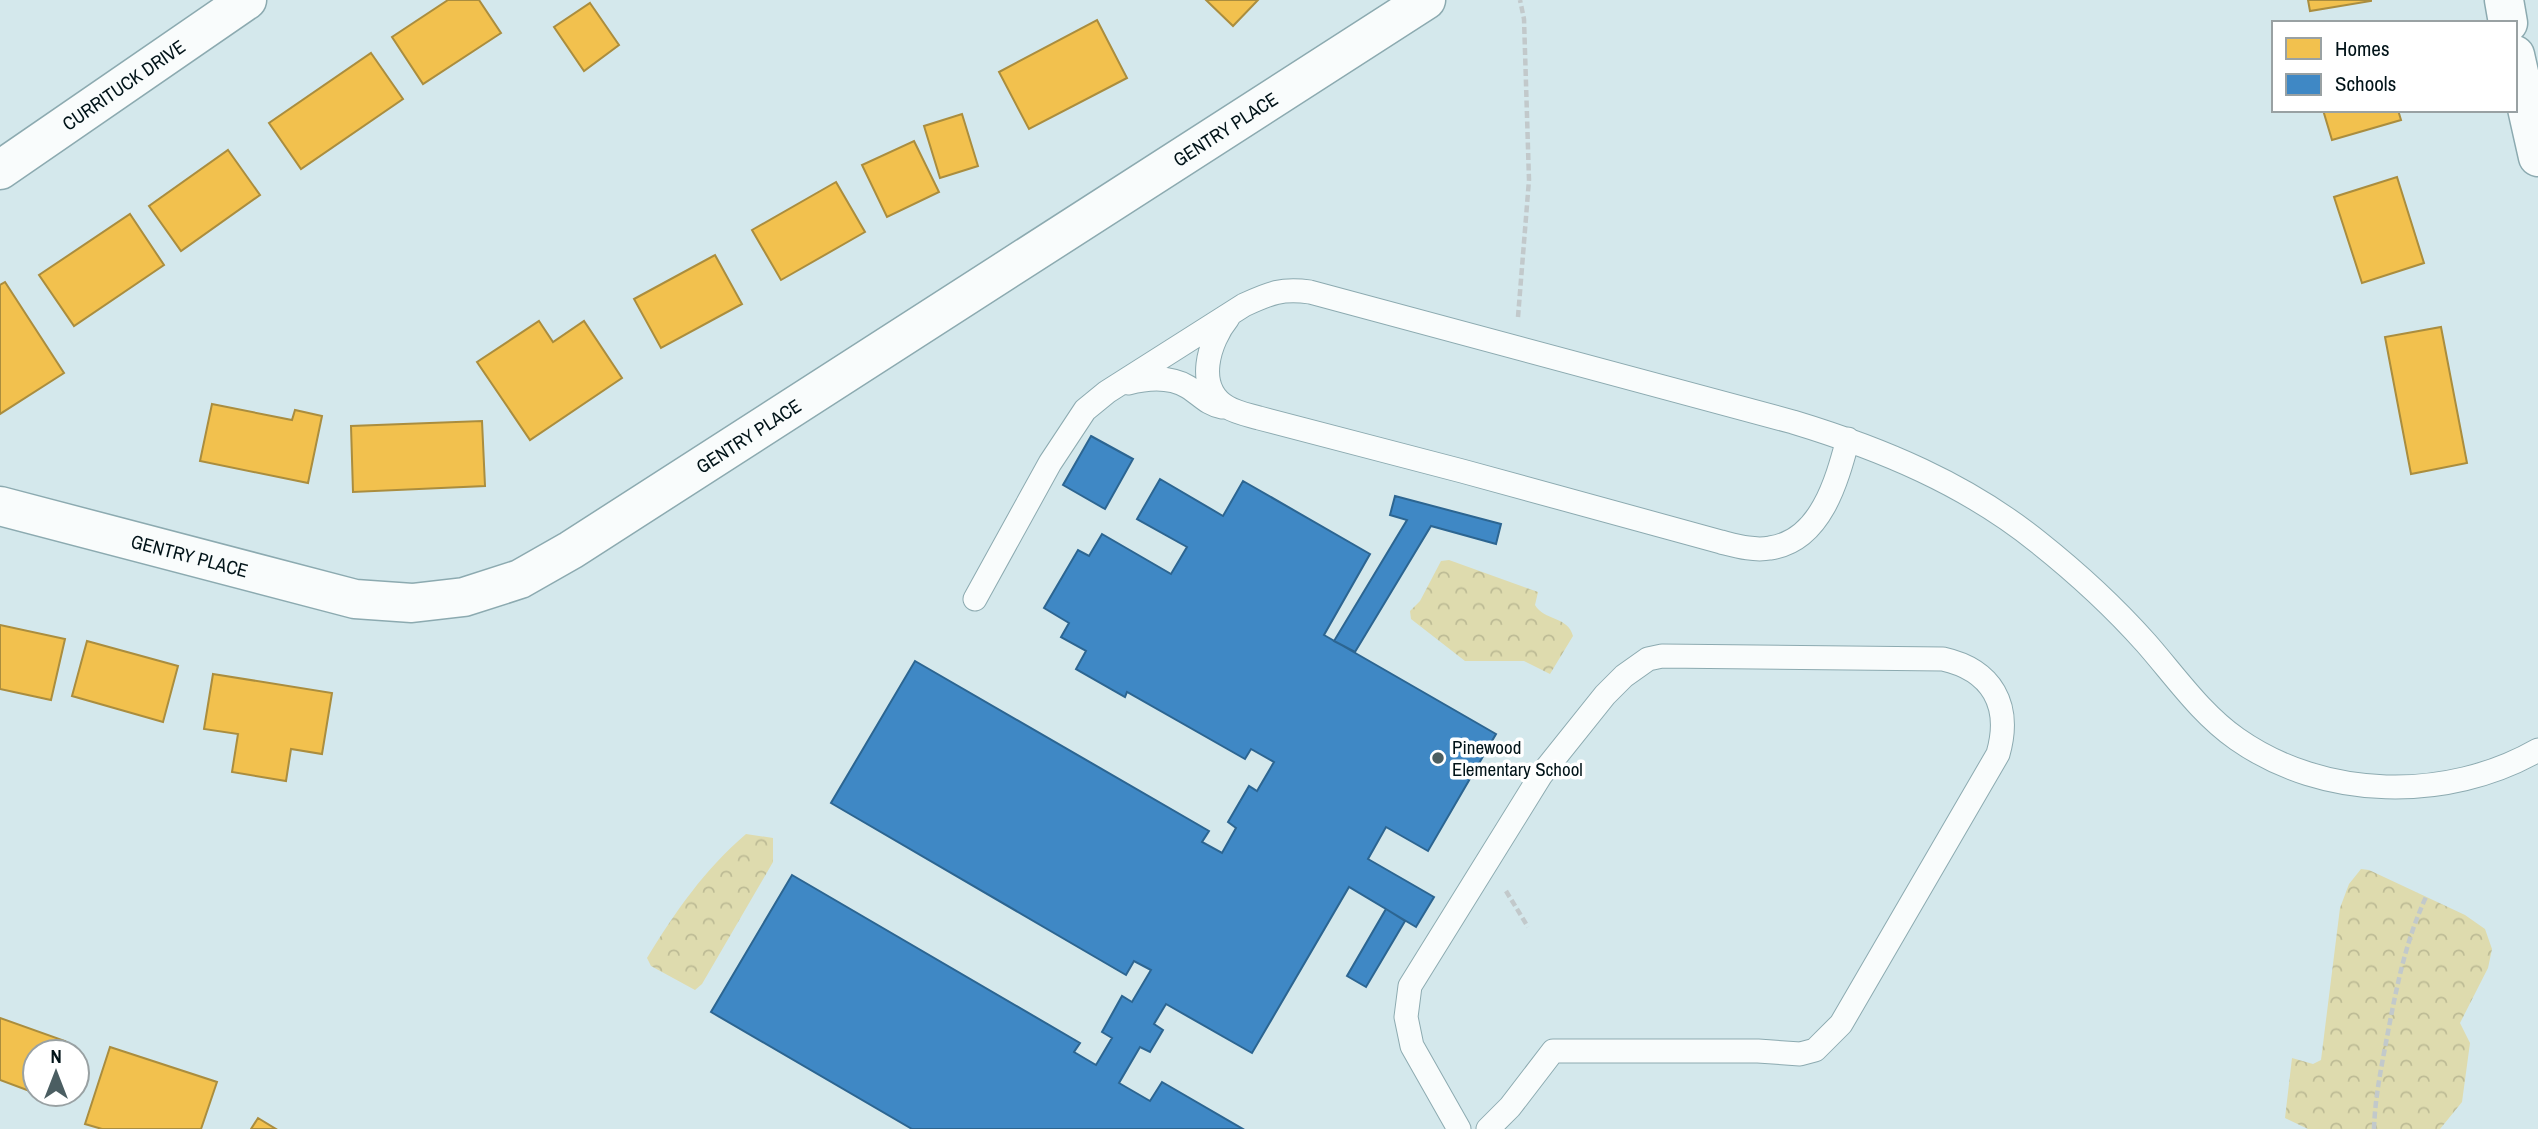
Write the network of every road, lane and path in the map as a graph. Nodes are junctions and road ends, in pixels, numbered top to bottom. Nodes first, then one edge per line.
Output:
1 (247, 0) edge
2 (1426, 0) edge
3 (1520, 0) edge
4 (2504, 0) edge
5 (2508, 21) edge
6 (2517, 64) edge
7 (2538, 157) edge
8 (0, 170) edge
9 (1232, 313) junction
10 (1515, 347) junction
11 (1118, 385) junction
12 (1228, 408) junction
13 (1848, 439) junction
14 (0, 506) edge
15 (975, 600) dead end
16 (2538, 750) edge
17 (2426, 897) dead end
18 (1459, 1129) edge
19 (1488, 1129) edge
20 (2374, 1129) edge

1 - 8 street, CURRITUCK DRIVE
2 - 14 street, GENTRY PLACE
3 - 10 path
4 - 5 street
6 - 7 street
9 - 10 lane
9 - 11 lane
9 - 12 lane
10 - 13 lane
11 - 12 lane
11 - 15 lane
12 - 13 lane
13 - 16 lane
17 - 20 path
18 - 19 lane

